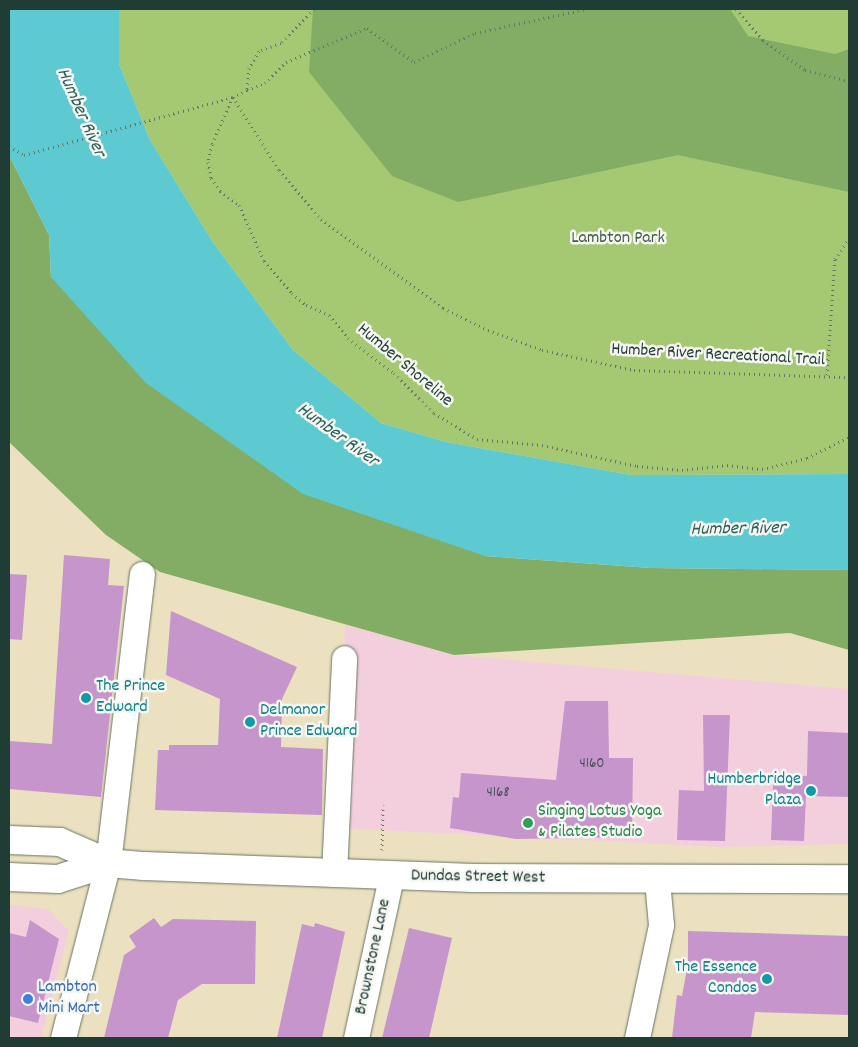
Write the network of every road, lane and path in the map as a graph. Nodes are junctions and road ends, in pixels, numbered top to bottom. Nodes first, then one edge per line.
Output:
1 (314, 9) edge
2 (586, 9) edge
3 (736, 9) edge
4 (849, 81) edge
5 (247, 90) junction
6 (233, 97) junction
7 (9, 146) edge
8 (849, 238) edge
9 (827, 375) junction
10 (849, 377) edge
11 (849, 437) edge
12 (142, 574) dead end
13 (344, 658) dead end
14 (383, 805) dead end
15 (9, 840) edge
16 (108, 863) junction
17 (334, 874) junction
18 (386, 876) junction
19 (9, 877) edge
20 (849, 879) edge
21 (657, 880) junction
22 (63, 1038) edge
23 (356, 1038) edge
24 (637, 1038) edge

1 - 5 path
2 - 5 path
3 - 4 path
5 - 6 path
6 - 7 path
6 - 9 path, Humber River Recreational Trail
6 - 11 path, Humber Shoreline
8 - 9 path
9 - 10 path, Humber River Recreational Trail
12 - 16 street
13 - 17 street
14 - 18 path
15 - 16 main road, Dundas Street West
16 - 17 main road, Dundas Street West
16 - 19 main road, Dundas Street West
16 - 22 street
17 - 18 main road, Dundas Street West
18 - 21 main road, Dundas Street West
18 - 23 street, Brownstone Lane
20 - 21 main road, Dundas Street West
21 - 24 street

